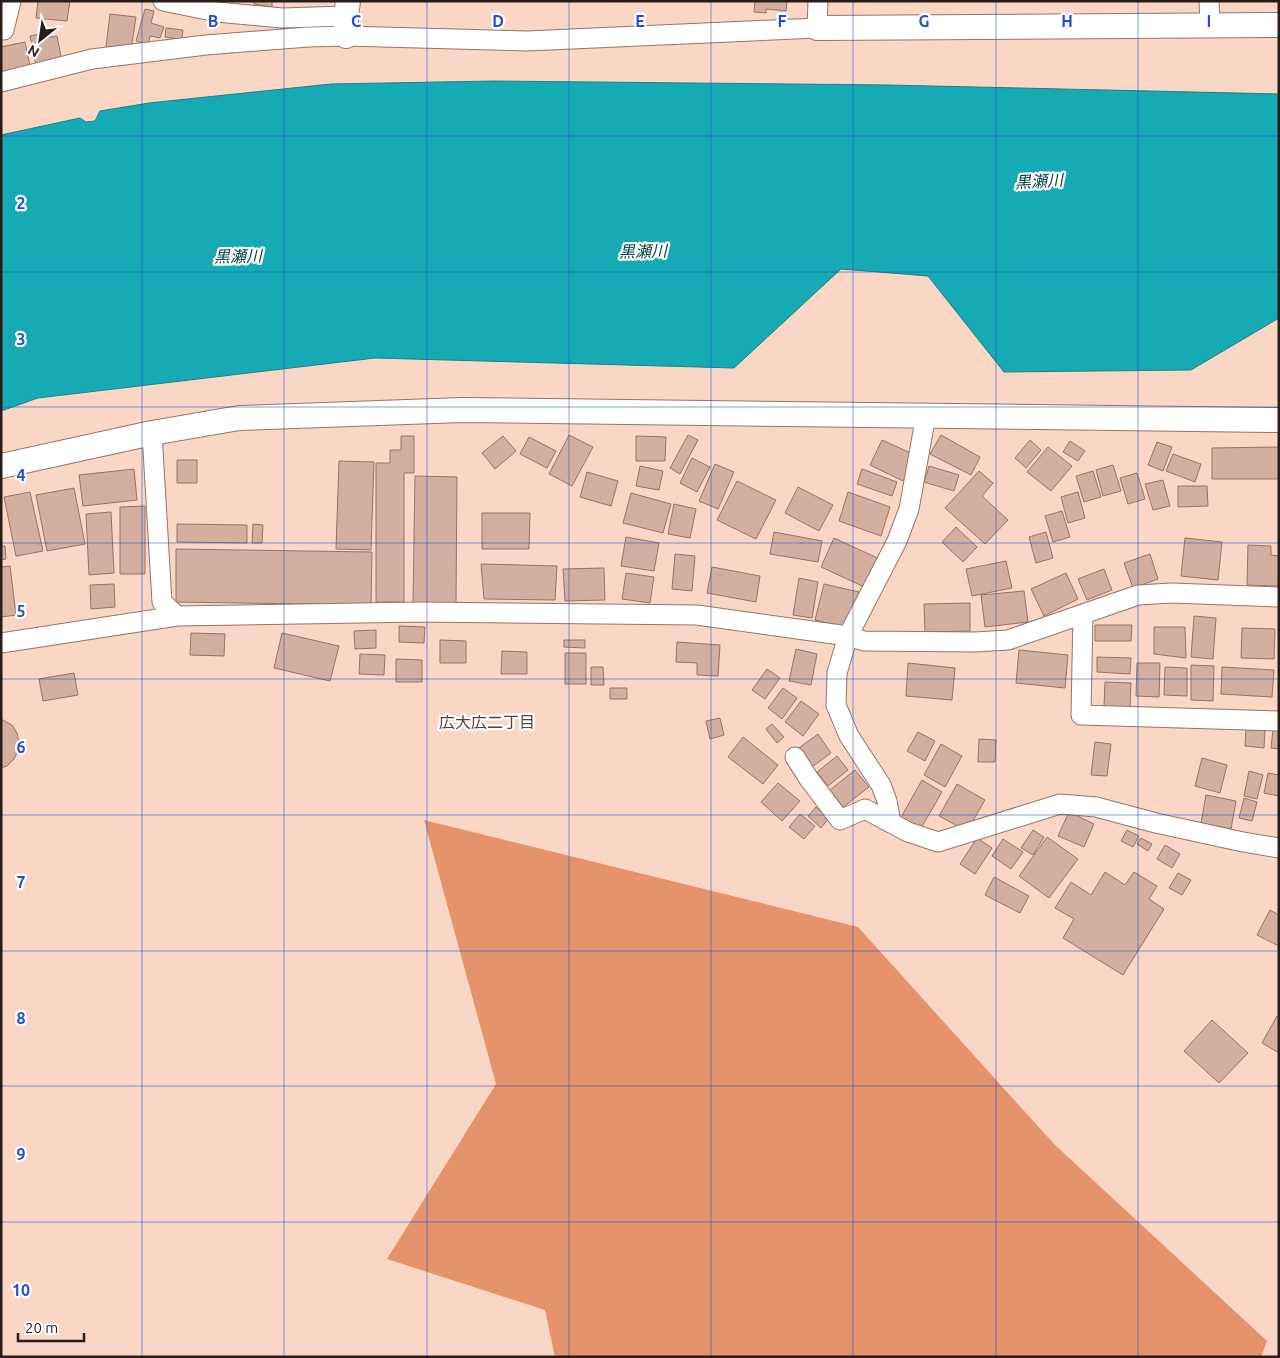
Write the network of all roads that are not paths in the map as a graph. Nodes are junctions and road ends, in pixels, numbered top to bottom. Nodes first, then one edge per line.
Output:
1 (11, 1) edge
2 (163, 1) edge
3 (818, 1) edge
4 (1209, 1) edge
5 (347, 18) edge
6 (1210, 24) junction
7 (1279, 25) edge
8 (817, 28) junction
9 (1, 30) edge
10 (1, 82) edge
11 (926, 415) junction
12 (1279, 420) edge
13 (152, 433) junction
14 (1, 466) edge
15 (1279, 597) edge
16 (1083, 614) junction
17 (177, 616) junction
18 (848, 636) junction
19 (1, 643) edge
20 (1279, 721) edge
21 (796, 758) dead end
22 (891, 823) junction
23 (1279, 848) edge

1 - 9 street
2 - 5 street
3 - 8 street
4 - 6 street
5 - 8 street
5 - 10 street
6 - 7 street
6 - 8 street
11 - 12 street
11 - 13 street
11 - 18 street
13 - 14 street
13 - 17 street
15 - 16 street
16 - 18 street
16 - 20 street
17 - 18 street
17 - 19 street
18 - 22 street
21 - 22 street
22 - 23 street

